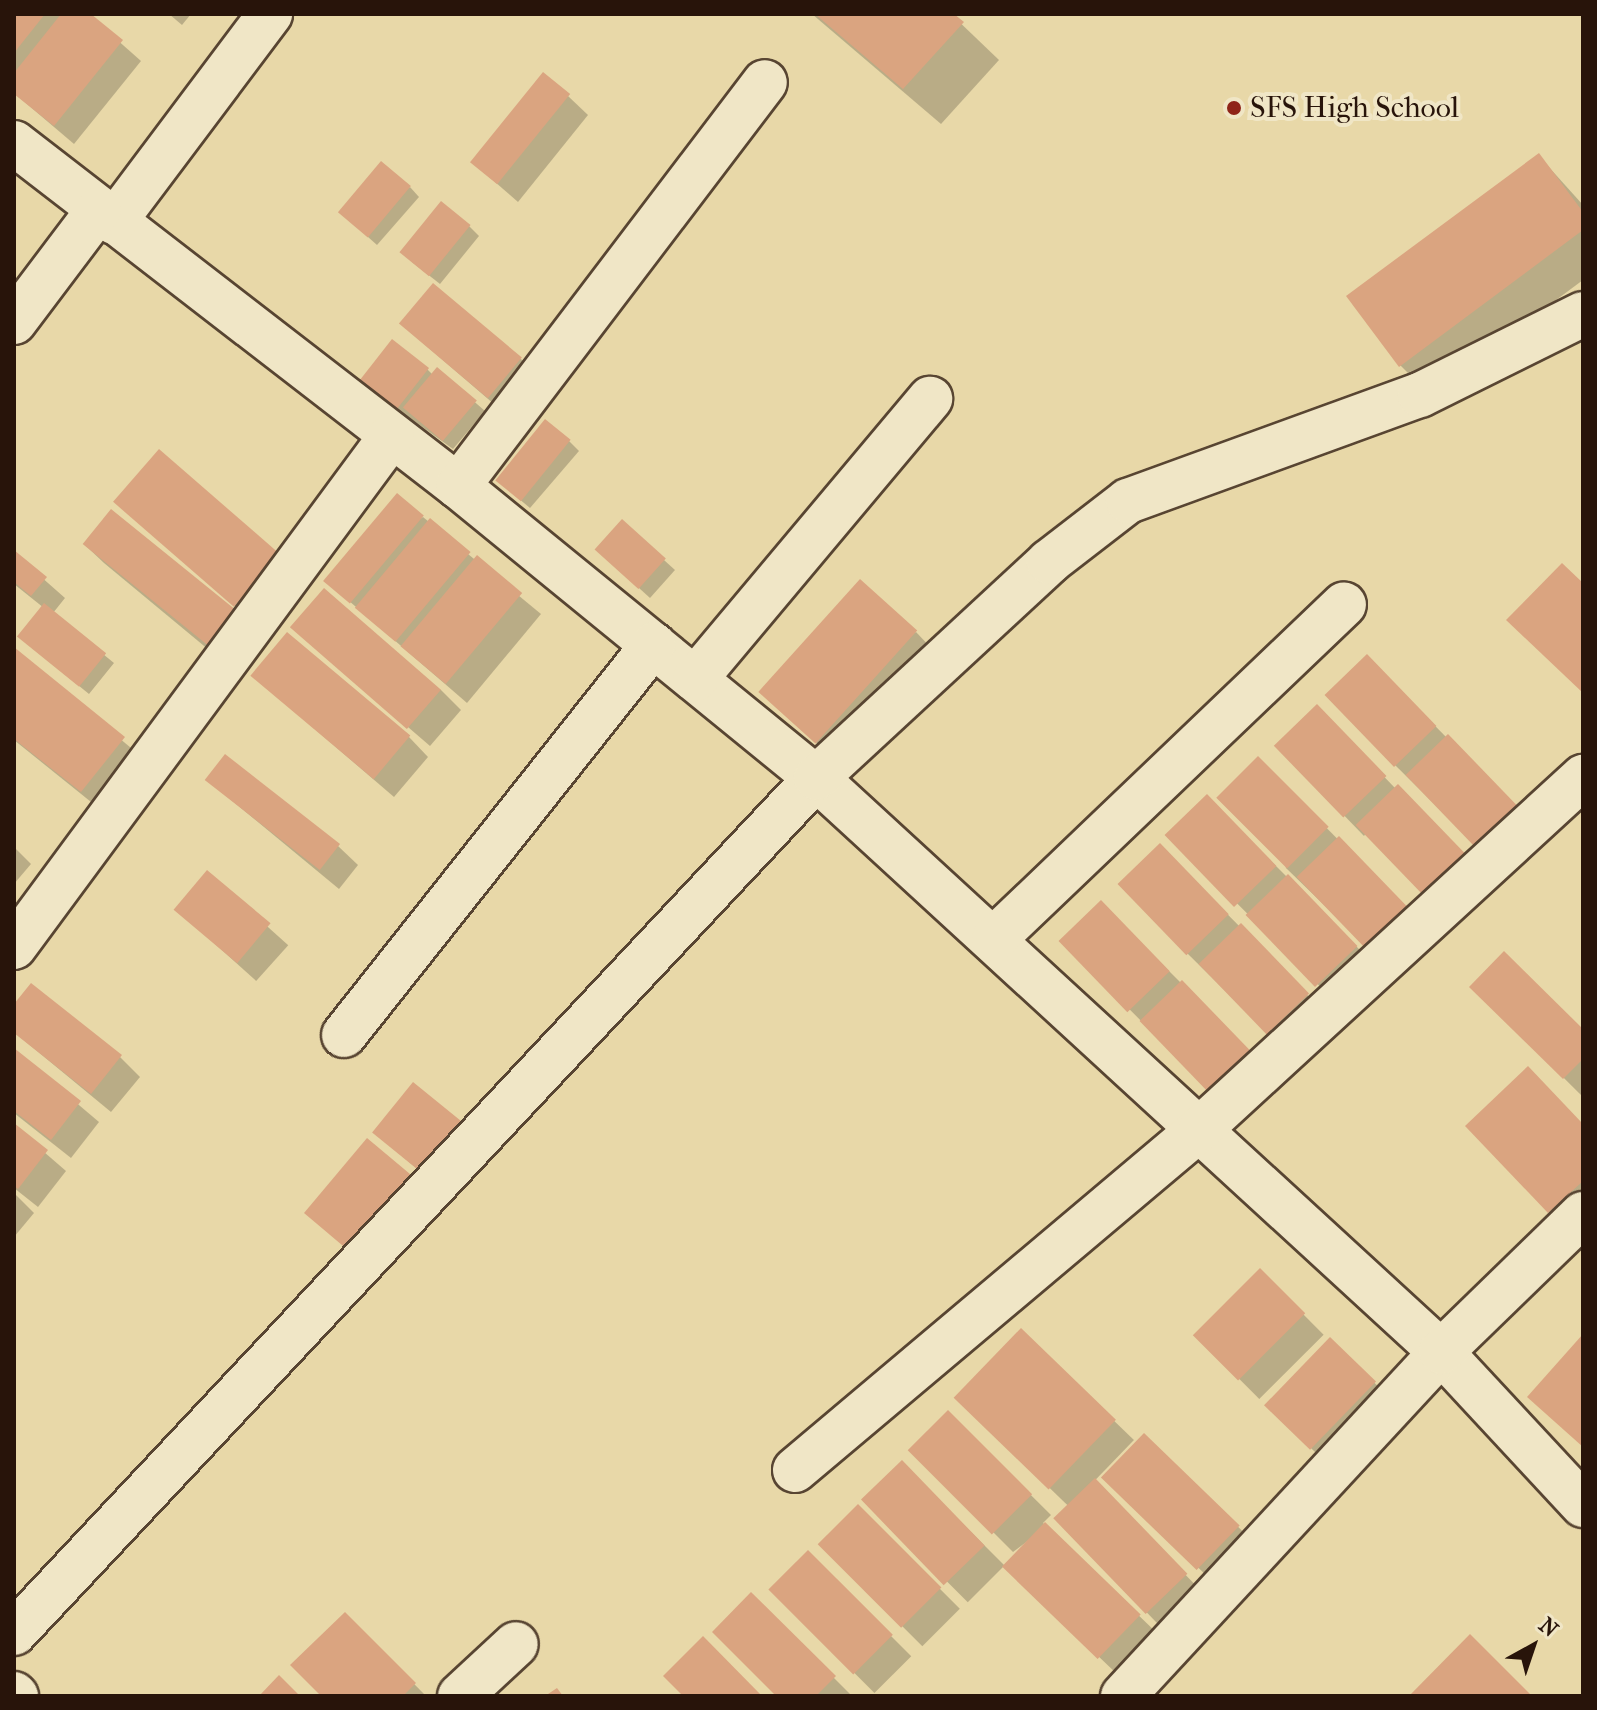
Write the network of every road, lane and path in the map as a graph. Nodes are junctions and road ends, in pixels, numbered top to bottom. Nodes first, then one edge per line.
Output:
1 (270, 14) edge
2 (765, 82) dead end
3 (14, 143) edge
4 (107, 215) junction
5 (1583, 314) edge
6 (14, 322) edge
7 (930, 399) dead end
8 (392, 435) junction
9 (458, 486) junction
10 (1344, 604) dead end
11 (653, 645) junction
12 (695, 679) junction
13 (1583, 777) edge
14 (816, 778) junction
15 (994, 939) junction
16 (14, 947) edge
17 (344, 1035) dead end
18 (1201, 1128) junction
19 (1583, 1214) edge
20 (1441, 1352) junction
21 (795, 1470) dead end
22 (1583, 1505) edge
23 (14, 1633) edge
24 (516, 1644) dead end
25 (460, 1696) edge
26 (1123, 1696) edge

1 - 4 street
2 - 9 street
3 - 4 street
4 - 6 street
4 - 8 street
5 - 14 street
7 - 12 street
8 - 9 street
8 - 16 street
9 - 11 street
10 - 15 street
11 - 12 street
11 - 17 street
12 - 14 street
13 - 18 street
14 - 15 street
14 - 23 street
15 - 18 street
18 - 20 street
18 - 21 street
19 - 20 street
20 - 22 street
20 - 26 street
24 - 25 street

